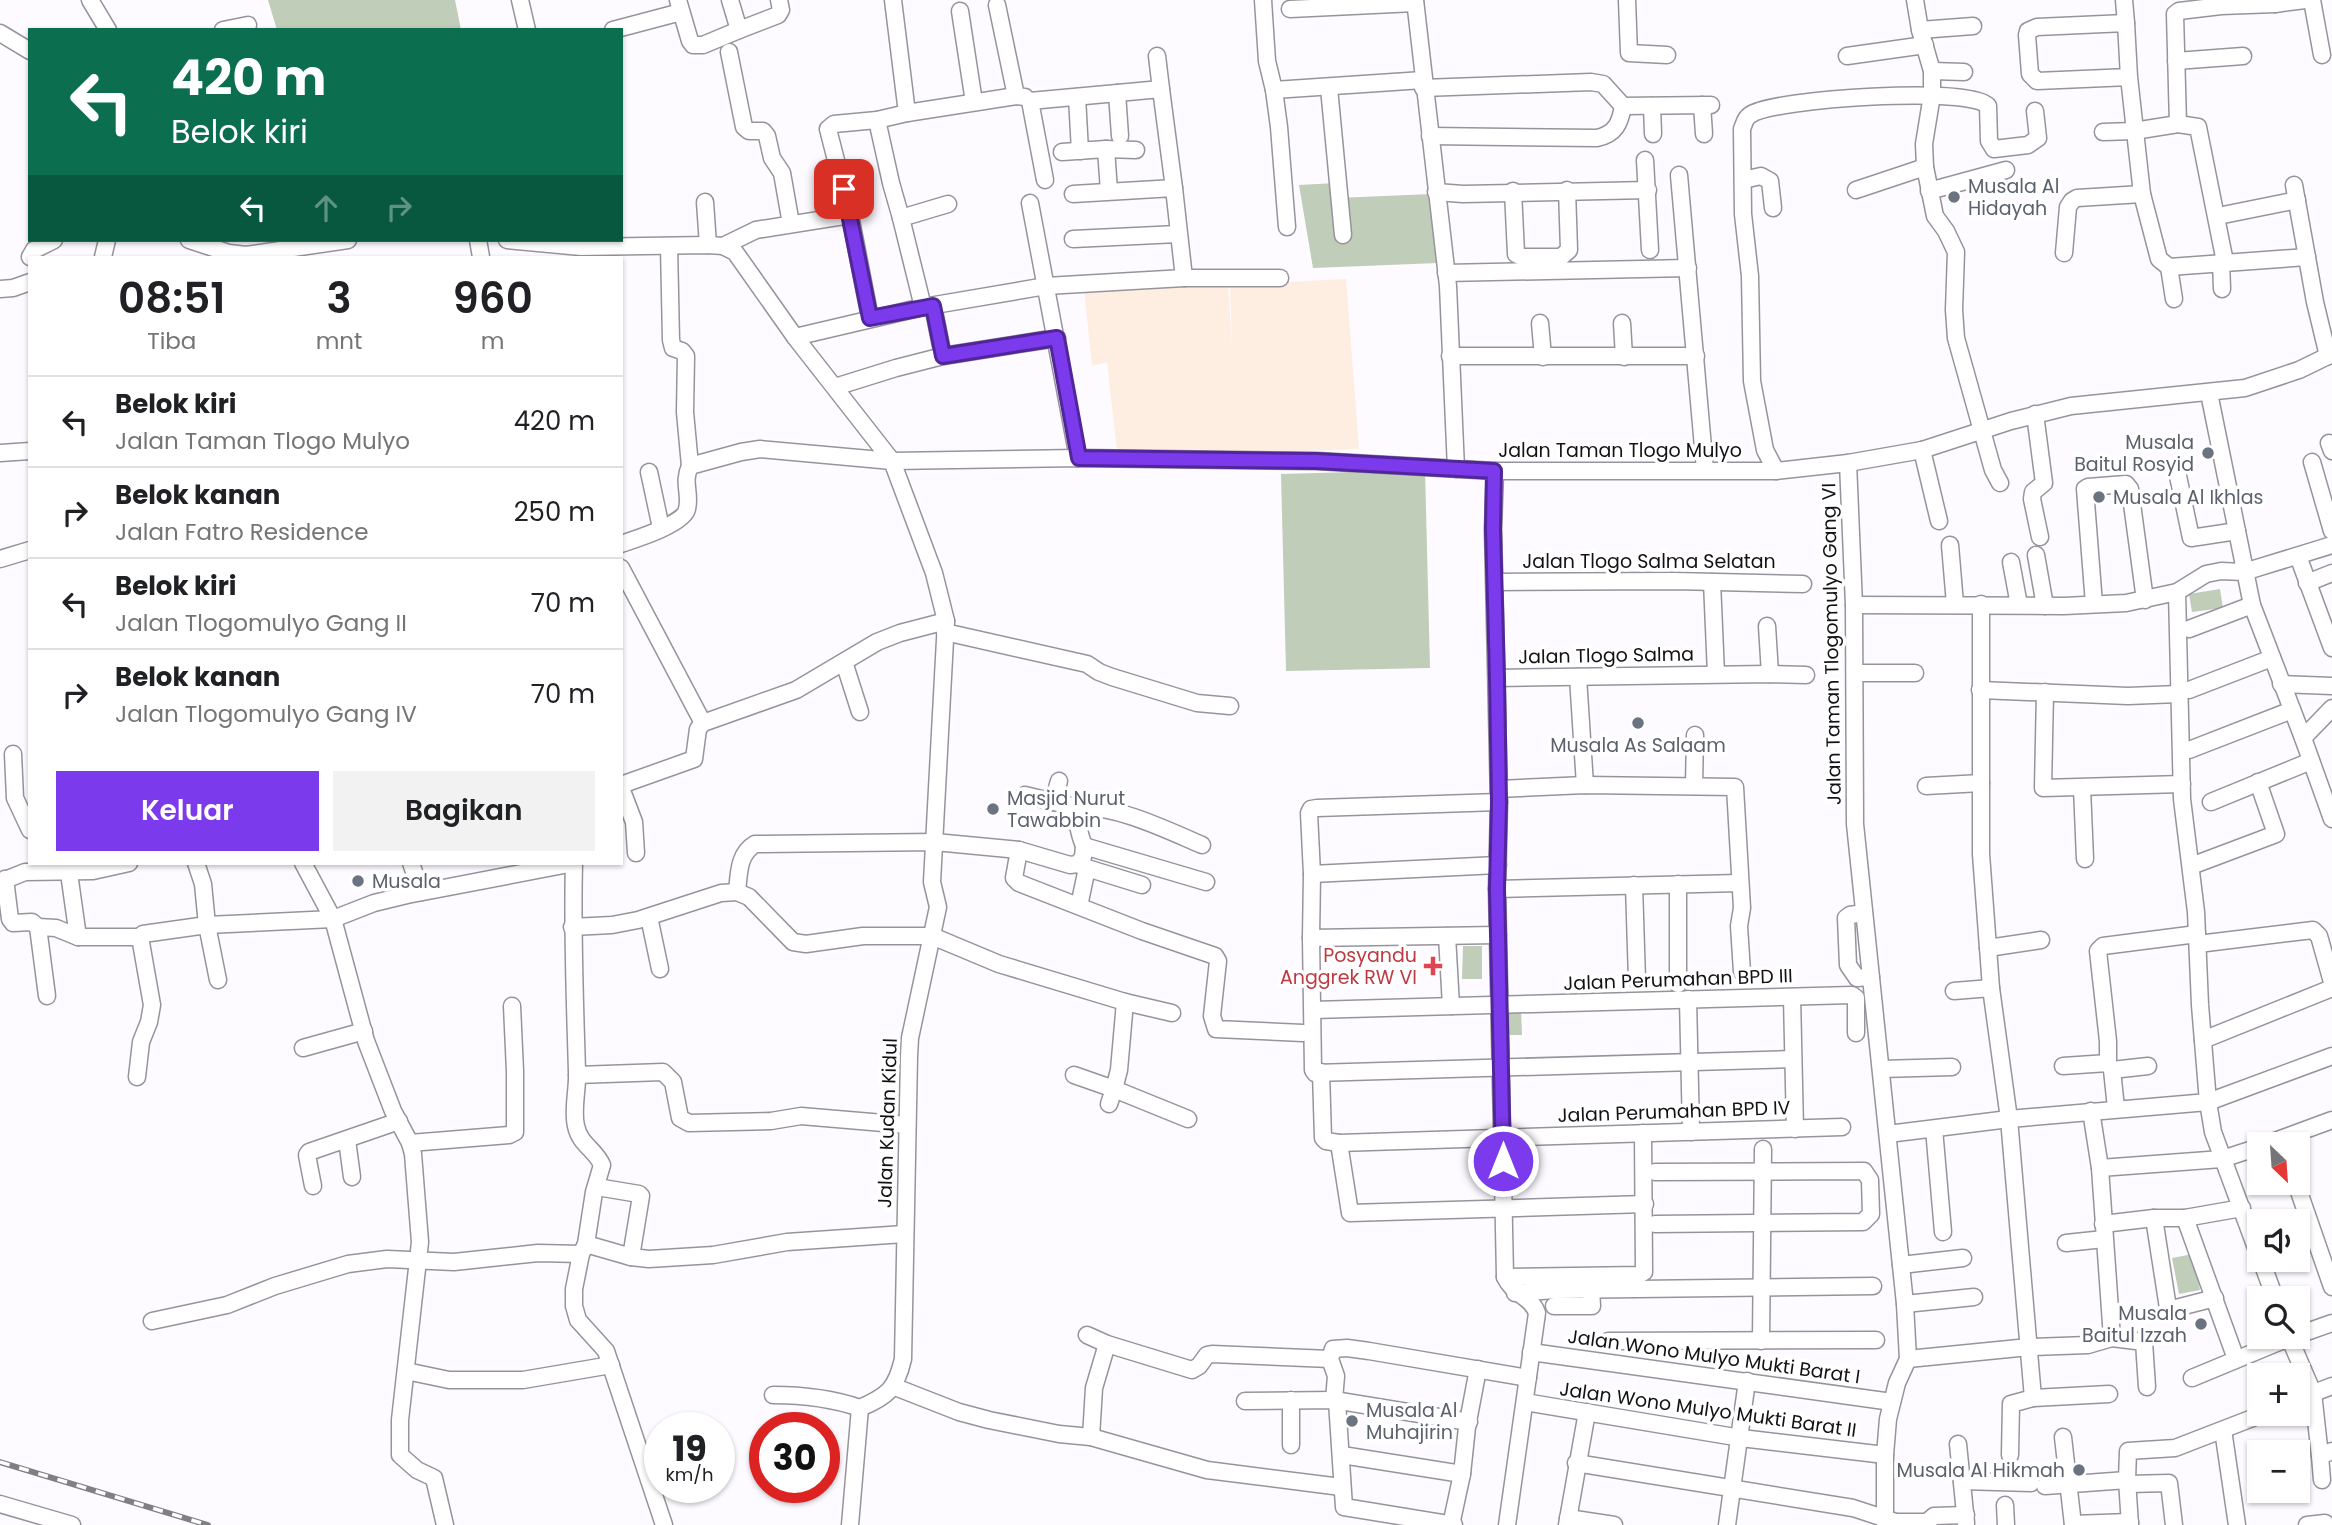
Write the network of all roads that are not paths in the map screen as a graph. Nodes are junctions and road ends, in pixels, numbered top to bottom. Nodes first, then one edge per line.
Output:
1 (90, 0) edge
2 (520, 0) edge
3 (730, 0) edge
4 (779, 0) edge
5 (893, 0) edge
6 (1263, 0) edge
7 (1627, 0) edge
8 (1915, 0) edge
9 (2124, 0) edge
10 (2305, 0) edge
11 (2312, 0) edge
12 (1415, 1) edge
13 (2274, 2) edge
14 (997, 5) dead end
15 (679, 6) edge
16 (1290, 9) dead end
17 (960, 11) dead end
18 (2126, 23) junction
19 (248, 24) dead end
20 (1973, 26) dead end
21 (107, 28) edge
22 (231, 28) edge
23 (527, 28) edge
24 (618, 28) edge
25 (739, 30) junction
26 (0, 33) edge
27 (1922, 37) junction
28 (28, 50) edge
29 (729, 52) dead end
30 (1667, 55) dead end
31 (2322, 55) dead end
32 (1157, 56) dead end
33 (1847, 56) dead end
34 (2243, 56) dead end
35 (2176, 61) junction
36 (1932, 71) junction
37 (1964, 72) dead end
38 (2129, 77) junction
39 (1423, 84) junction
40 (1329, 88) junction
41 (1161, 89) junction
42 (1274, 90) junction
43 (1117, 93) junction
44 (1932, 95) junction
45 (1077, 97) junction
46 (1023, 99) junction
47 (975, 102) junction
48 (1623, 106) junction
49 (1652, 106) junction
50 (2035, 111) dead end
51 (907, 113) junction
52 (877, 120) junction
53 (2178, 124) junction
54 (2134, 131) junction
55 (2102, 132) dead end
56 (1653, 134) dead end
57 (1704, 134) dead end
58 (1120, 135) dead end
59 (1430, 136) junction
60 (1106, 149) junction
61 (1136, 150) dead end
62 (1080, 151) junction
63 (1062, 152) dead end
64 (1645, 160) dead end
65 (1924, 167) junction
66 (2006, 170) dead end
67 (1679, 175) dead end
68 (1045, 180) dead end
69 (1743, 180) junction
70 (1174, 188) junction
71 (1567, 190) junction
72 (1648, 190) junction
73 (1856, 190) dead end
74 (1109, 191) junction
75 (1513, 191) junction
76 (1929, 191) junction
77 (1436, 192) junction
78 (1073, 194) dead end
79 (2142, 194) junction
80 (705, 202) dead end
81 (1030, 203) dead end
82 (948, 204) dead end
83 (1773, 208) dead end
84 (850, 215) junction
85 (2218, 216) junction
86 (901, 218) junction
87 (790, 225) junction
88 (1287, 227) dead end
89 (1178, 233) junction
90 (1343, 235) dead end
91 (1073, 239) dead end
92 (50, 242) edge
93 (201, 242) edge
94 (335, 242) edge
95 (556, 242) edge
96 (581, 243) edge
97 (715, 245) junction
98 (226, 246) edge
99 (669, 246) junction
100 (1650, 250) dead end
101 (2064, 253) dead end
102 (31, 256) edge
103 (246, 256) edge
104 (2306, 257) junction
105 (2223, 262) junction
106 (2169, 267) junction
107 (1688, 268) junction
108 (1446, 274) junction
109 (1184, 278) junction
110 (1280, 278) dead end
111 (28, 283) edge
112 (1046, 286) junction
113 (0, 289) edge
114 (2222, 289) dead end
115 (2174, 299) dead end
116 (928, 307) junction
117 (870, 318) junction
118 (1540, 323) dead end
119 (1622, 323) dead end
120 (795, 337) junction
121 (1057, 338) junction
122 (2330, 355) edge
123 (943, 356) junction
124 (1450, 356) junction
125 (1696, 356) junction
126 (1543, 357) junction
127 (1624, 357) junction
128 (835, 387) junction
129 (2209, 393) junction
130 (2035, 414) junction
131 (1982, 430) junction
132 (1922, 450) junction
133 (28, 452) edge
134 (0, 453) edge
135 (1079, 458) junction
136 (892, 461) junction
137 (2312, 462) dead end
138 (1848, 463) junction
139 (690, 466) junction
140 (1456, 469) junction
141 (1705, 470) junction
142 (1494, 471) junction
143 (1776, 471) junction
144 (649, 472) dead end
145 (2178, 477) dead end
146 (2000, 483) dead end
147 (1938, 521) dead end
148 (660, 528) junction
149 (2237, 531) junction
150 (2332, 531) edge
151 (2040, 537) dead end
152 (623, 543) edge
153 (1950, 545) dead end
154 (2332, 545) edge
155 (28, 551) edge
156 (2036, 555) dead end
157 (2298, 556) junction
158 (0, 559) edge
159 (2011, 562) dead end
160 (623, 572) edge
161 (2244, 572) junction
162 (2332, 573) edge
163 (1494, 582) junction
164 (1712, 582) junction
165 (2307, 583) junction
166 (1803, 584) dead end
167 (2177, 592) junction
168 (2145, 600) junction
169 (1955, 604) junction
170 (1981, 604) junction
171 (2094, 604) junction
172 (2019, 605) junction
173 (2252, 605) junction
174 (1854, 606) junction
175 (2045, 606) junction
176 (945, 626) junction
177 (1767, 626) dead end
178 (2189, 629) dead end
179 (2331, 639) edge
180 (2272, 658) junction
181 (844, 662) junction
182 (1855, 673) junction
183 (1915, 673) dead end
184 (1716, 674) junction
185 (1770, 674) junction
186 (1806, 675) dead end
187 (1578, 677) junction
188 (1497, 678) junction
189 (2281, 684) junction
190 (2332, 686) edge
191 (1980, 690) junction
192 (2045, 692) junction
193 (2184, 692) junction
194 (1230, 706) dead end
195 (2332, 708) edge
196 (2292, 710) junction
197 (860, 712) dead end
198 (703, 723) junction
199 (1696, 735) dead end
200 (2303, 738) junction
201 (2189, 750) dead end
202 (13, 754) dead end
203 (2311, 761) junction
204 (1059, 781) dead end
205 (2258, 782) junction
206 (1981, 783) junction
207 (2182, 784) junction
208 (623, 785) edge
209 (1585, 785) junction
210 (1694, 786) junction
211 (1926, 786) dead end
212 (2082, 788) junction
213 (623, 792) edge
214 (1025, 795) dead end
215 (1499, 795) junction
216 (1053, 802) junction
217 (2211, 802) dead end
218 (1079, 808) junction
219 (2332, 819) edge
220 (28, 826) edge
221 (935, 842) junction
222 (1202, 845) dead end
223 (1084, 846) junction
224 (1019, 850) junction
225 (636, 853) dead end
226 (2085, 859) dead end
227 (120, 865) edge
228 (197, 865) edge
229 (304, 865) edge
230 (412, 865) edge
231 (563, 865) edge
232 (574, 865) edge
233 (1498, 865) junction
234 (1082, 866) junction
235 (2191, 866) junction
236 (40, 867) edge
237 (69, 873) junction
238 (1312, 874) junction
239 (3, 880) edge
240 (1206, 883) dead end
241 (1739, 883) junction
242 (1678, 884) junction
243 (1142, 885) dead end
244 (1634, 885) junction
245 (1497, 889) junction
246 (421, 892) junction
247 (737, 892) junction
248 (1079, 906) junction
249 (649, 917) junction
250 (333, 919) junction
251 (207, 925) junction
252 (38, 927) junction
253 (572, 927) junction
254 (2326, 934) edge
255 (1311, 935) junction
256 (1498, 935) junction
257 (932, 936) junction
258 (1447, 936) junction
259 (78, 937) junction
260 (140, 937) junction
261 (2197, 939) junction
262 (2042, 940) dead end
263 (1989, 948) junction
264 (660, 970) dead end
265 (1742, 972) dead end
266 (218, 980) dead end
267 (1637, 981) dead end
268 (2332, 982) edge
269 (1678, 984) dead end
270 (1992, 988) junction
271 (2332, 988) edge
272 (1954, 991) dead end
273 (47, 996) dead end
274 (1792, 997) junction
275 (1688, 999) junction
276 (1125, 1002) junction
277 (1500, 1005) junction
278 (512, 1006) dead end
279 (1451, 1006) junction
280 (1313, 1010) junction
281 (1172, 1013) dead end
282 (364, 1031) junction
283 (1303, 1033) dead end
284 (1856, 1033) dead end
285 (2203, 1040) junction
286 (303, 1048) dead end
287 (2332, 1056) edge
288 (1793, 1059) junction
289 (1690, 1062) junction
290 (2063, 1066) dead end
291 (2148, 1066) dead end
292 (1501, 1067) junction
293 (1952, 1067) dead end
294 (2110, 1067) junction
295 (1881, 1069) junction
296 (1321, 1072) junction
297 (577, 1075) junction
298 (1074, 1075) dead end
299 (137, 1077) dead end
300 (1111, 1097) junction
301 (2208, 1102) junction
302 (2116, 1108) junction
303 (2091, 1111) junction
304 (1188, 1119) dead end
305 (2009, 1119) junction
306 (399, 1121) junction
307 (2331, 1122) edge
308 (907, 1125) junction
309 (1842, 1127) dead end
310 (1795, 1129) junction
311 (1934, 1129) junction
312 (1691, 1132) junction
313 (2305, 1132) edge
314 (1643, 1133) junction
315 (1888, 1134) junction
316 (1503, 1137) junction
317 (347, 1140) junction
318 (410, 1143) junction
319 (1339, 1143) junction
320 (1763, 1149) dead end
321 (2247, 1151) edge
322 (2222, 1159) junction
323 (2100, 1168) junction
324 (1655, 1172) dead end
325 (1762, 1172) junction
326 (352, 1177) dead end
327 (313, 1186) dead end
328 (597, 1187) junction
329 (2300, 1195) edge
330 (1645, 1204) junction
331 (1502, 1208) junction
332 (2242, 1208) junction
333 (2154, 1218) junction
334 (2185, 1218) junction
335 (2247, 1222) edge
336 (1656, 1224) dead end
337 (1762, 1224) junction
338 (1943, 1232) dead end
339 (2103, 1232) junction
340 (904, 1234) junction
341 (2066, 1243) dead end
342 (583, 1249) junction
343 (631, 1257) junction
344 (1964, 1258) dead end
345 (417, 1261) junction
346 (1901, 1265) junction
347 (1505, 1277) junction
348 (1873, 1286) dead end
349 (1762, 1287) junction
350 (2332, 1287) edge
351 (1591, 1289) junction
352 (1515, 1293) junction
353 (1974, 1297) dead end
354 (2215, 1298) junction
355 (1905, 1304) junction
356 (1554, 1306) dead end
357 (152, 1321) dead end
358 (2332, 1323) edge
359 (2310, 1331) edge
360 (1087, 1335) dead end
361 (2112, 1338) junction
362 (1875, 1340) dead end
363 (1608, 1341) dead end
364 (1761, 1341) junction
365 (1107, 1344) junction
366 (2029, 1348) junction
367 (2261, 1349) edge
368 (2295, 1349) edge
369 (1531, 1352) junction
370 (1331, 1354) junction
371 (1908, 1359) junction
372 (2236, 1359) junction
373 (611, 1365) junction
374 (1478, 1369) junction
375 (406, 1371) junction
376 (1528, 1378) junction
377 (2192, 1378) dead end
378 (1747, 1381) junction
379 (2332, 1386) edge
380 (895, 1387) junction
381 (2147, 1387) dead end
382 (2314, 1393) junction
383 (2109, 1394) dead end
384 (2310, 1394) edge
385 (773, 1395) dead end
386 (2033, 1398) junction
387 (1291, 1400) junction
388 (1245, 1401) dead end
389 (1335, 1401) junction
390 (1525, 1402) junction
391 (1892, 1402) junction
392 (860, 1408) junction
393 (1587, 1412) junction
394 (2247, 1420) edge
395 (1468, 1422) junction
396 (2223, 1430) junction
397 (1091, 1437) junction
398 (2063, 1437) dead end
399 (1741, 1438) junction
400 (1958, 1444) dead end
401 (1291, 1445) dead end
402 (2326, 1454) edge
403 (1342, 1455) junction
404 (1885, 1455) junction
405 (2010, 1455) dead end
406 (1576, 1463) junction
407 (1462, 1474) junction
408 (2322, 1480) dead end
409 (1962, 1481) junction
410 (2127, 1482) junction
411 (2067, 1483) junction
412 (1341, 1487) junction
413 (1733, 1488) junction
414 (0, 1504) edge
415 (2005, 1505) dead end
416 (1966, 1520) edge
417 (1567, 1521) edge
418 (1885, 1522) edge
419 (2325, 1523) dead end
420 (2073, 1524) edge
421 (2130, 1524) edge
422 (72, 1525) edge
423 (445, 1525) edge
424 (664, 1525) edge
425 (850, 1525) edge
426 (1452, 1525) edge
427 (1507, 1525) edge
428 (1614, 1525) edge
429 (1727, 1525) edge
430 (2006, 1525) edge
431 (2175, 1525) edge
432 (2237, 1525) edge
433 (2308, 1525) edge

1 - 21 street
2 - 23 street
3 - 25 street
4 - 25 street
5 - 51 street
6 - 42 street
7 - 30 street
8 - 27 street
9 - 18 street
10 - 13 street
11 - 31 street
12 - 16 street
12 - 39 street
13 - 35 street
14 - 46 street
15 - 24 street
15 - 25 street
17 - 47 street
18 - 38 street
18 - 38 street
19 - 22 street
20 - 27 street
26 - 28 street
27 - 33 street
27 - 36 street
29 - 87 street
32 - 41 street
34 - 35 street
35 - 53 street
36 - 37 street
36 - 44 street
38 - 54 street
39 - 40 street
39 - 48 street
39 - 59 street
40 - 42 street
40 - 90 street
41 - 43 street
41 - 70 street
42 - 88 street
43 - 45 street
43 - 58 street
44 - 50 street
44 - 65 street
44 - 69 street
45 - 46 street
45 - 62 street
46 - 47 street
46 - 68 street
47 - 51 street
48 - 49 street
48 - 59 street
49 - 56 street
49 - 57 street
51 - 52 street
52 - 84 street
52 - 86 street
53 - 54 street
53 - 85 street
54 - 55 street
54 - 79 street
59 - 77 street
60 - 61 street
60 - 62 street
60 - 74 street
62 - 63 street
64 - 72 street
65 - 73 street
65 - 76 street
66 - 76 street
67 - 107 street
69 - 83 street
69 - 143 street
70 - 74 street
70 - 89 street
71 - 72 street
71 - 75 street
71 - 75 street
72 - 100 street
74 - 78 street
75 - 77 street
76 - 131 street
77 - 108 street
79 - 101 street
79 - 106 street
80 - 97 street
81 - 112 street
82 - 86 street
84 - 87 street
84 - 117 street
85 - 104 street
85 - 105 street
86 - 116 street
87 - 97 street
89 - 91 street
89 - 109 street
92 - 102 street
93 - 98 street
94 - 103 street
95 - 96 street
96 - 99 street
97 - 99 street
97 - 120 street, Jalan Kudan Kidul
98 - 103 street
99 - 139 street
104 - 105 street
104 - 122 street
105 - 106 street
105 - 114 street
106 - 115 street
107 - 108 street
107 - 125 street
108 - 124 street
109 - 110 street
109 - 112 street
111 - 113 street
112 - 116 street
112 - 121 street
116 - 117 street
116 - 123 street
117 - 120 street
118 - 126 street
119 - 127 street
120 - 128 street, Jalan Kudan Kidul
121 - 123 street
121 - 135 street
122 - 129 street, Jalan Taman Tlogo Mulyo
123 - 128 street
124 - 126 street
124 - 140 street
125 - 127 street
125 - 141 street
126 - 127 street
128 - 136 street, Jalan Kudan Kidul
129 - 130 street, Jalan Taman Tlogo Mulyo
129 - 149 street
130 - 131 street, Jalan Taman Tlogo Mulyo
130 - 151 street
131 - 132 street, Jalan Taman Tlogo Mulyo
131 - 146 street
132 - 138 street, Jalan Taman Tlogo Mulyo
132 - 147 street
133 - 134 street
135 - 136 street, Jalan Taman Tlogo Mulyo
135 - 140 street, Jalan Taman Tlogo Mulyo
136 - 139 street, Jalan Taman Tlogo Mulyo
136 - 176 street, Jalan Kudan Kidul
137 - 150 street
138 - 143 street, Jalan Taman Tlogo Mulyo
138 - 174 street, Jalan Taman Tlogomulyo Gang VI
139 - 148 street
140 - 142 street, Jalan Taman Tlogo Mulyo
141 - 142 street, Jalan Taman Tlogo Mulyo
141 - 143 street, Jalan Taman Tlogo Mulyo
142 - 163 street
144 - 148 street
145 - 149 street
148 - 152 street
149 - 161 street
153 - 169 street
154 - 157 street
155 - 158 street
156 - 175 street
157 - 161 street
157 - 165 street
159 - 172 street
160 - 198 street
161 - 167 street
161 - 173 street
162 - 165 street
163 - 164 street, Jalan Tlogo Salma Selatan
163 - 188 street
164 - 166 street, Jalan Tlogo Salma Selatan
164 - 184 street, Jalan Tlogo Salma
165 - 179 street
167 - 168 street
167 - 193 street
168 - 171 street
168 - 171 street
169 - 170 street
169 - 174 street
170 - 172 street
170 - 191 street
171 - 175 street
172 - 175 street
173 - 178 street
173 - 180 street
174 - 182 street, Jalan Taman Tlogomulyo Gang VI
176 - 181 street
176 - 194 street
176 - 221 street, Jalan Kudan Kidul
177 - 185 street
180 - 189 street
180 - 193 street
181 - 197 street
181 - 198 street
182 - 183 street
182 - 295 street, Jalan Taman Tlogomulyo Gang VI
184 - 185 street, Jalan Tlogo Salma
184 - 187 street, Jalan Tlogo Salma
185 - 186 street, Jalan Tlogo Salma
187 - 188 street, Jalan Tlogo Salma
187 - 209 street
188 - 215 street
189 - 190 street
189 - 196 street
191 - 192 street
191 - 206 street
192 - 193 street
192 - 212 street
193 - 207 street
195 - 200 street
196 - 200 street
196 - 201 street
198 - 208 street
199 - 210 street
200 - 203 street
202 - 220 street
203 - 205 street
203 - 219 street
204 - 216 street
205 - 217 street
205 - 235 street
206 - 211 street
206 - 263 street
207 - 212 street
207 - 235 street
209 - 210 street
209 - 215 street
210 - 241 street
212 - 226 street
213 - 225 street
214 - 216 street
215 - 233 street
215 - 238 street
216 - 218 street
218 - 222 street
218 - 223 street
221 - 224 street
221 - 247 street
221 - 257 street, Jalan Kudan Kidul
223 - 234 street
223 - 240 street
224 - 234 street
224 - 248 street
227 - 237 street
228 - 251 street
229 - 250 street
230 - 246 street
231 - 246 street
232 - 253 street
233 - 238 street
233 - 245 street
234 - 243 street
234 - 248 street
235 - 261 street
236 - 237 street
236 - 239 street
237 - 259 street
238 - 255 street
239 - 252 street
241 - 242 street
241 - 265 street
242 - 244 street
242 - 269 street
244 - 245 street
244 - 267 street
245 - 256 street
246 - 250 street
247 - 249 street
247 - 257 street
248 - 283 street
249 - 253 street
249 - 264 street
250 - 251 street
250 - 282 street
251 - 260 street
251 - 266 street
252 - 259 street
252 - 273 street
253 - 297 street
254 - 261 street
254 - 268 street
255 - 258 street
255 - 280 street
256 - 258 street
256 - 277 street
257 - 276 street
257 - 308 street, Jalan Kudan Kidul
258 - 279 street
259 - 260 street
260 - 299 street
261 - 285 street
261 - 294 street
262 - 263 street
263 - 270 street
270 - 272 street
270 - 305 street
271 - 285 street
274 - 275 street, Jalan Perumahan BPD III
274 - 284 street, Jalan Perumahan BPD III
274 - 288 street
275 - 277 street, Jalan Perumahan BPD III
275 - 289 street
276 - 281 street
276 - 300 street
277 - 279 street, Jalan Perumahan BPD III
277 - 292 street
278 - 318 street
279 - 280 street, Jalan Perumahan BPD III
280 - 296 street
282 - 286 street
282 - 306 street
285 - 301 street
287 - 301 street
288 - 289 street
288 - 310 street
289 - 292 street
289 - 312 street
290 - 294 street
291 - 294 street
292 - 296 street
292 - 316 street
293 - 295 street
294 - 302 street
295 - 315 street, Jalan Taman Tlogomulyo Gang VI
296 - 319 street
297 - 308 street
297 - 328 street
298 - 300 street
300 - 304 street
301 - 302 street
301 - 322 street
302 - 303 street
303 - 305 street
303 - 323 street
305 - 311 street
305 - 366 street
306 - 317 street
306 - 318 street
307 - 313 street
308 - 340 street, Jalan Kudan Kidul
309 - 310 street, Jalan Perumahan BPD IV
310 - 312 street, Jalan Perumahan BPD IV
311 - 315 street
311 - 338 street
312 - 314 street, Jalan Perumahan BPD IV
314 - 316 street, Jalan Perumahan BPD IV
314 - 330 street
315 - 346 street, Jalan Taman Tlogomulyo Gang VI
316 - 319 street, Jalan Perumahan BPD IV
316 - 331 street
317 - 326 street
317 - 327 street
318 - 345 street
319 - 331 street
320 - 325 street
321 - 322 street
322 - 323 street
322 - 332 street
323 - 339 street
324 - 325 street
325 - 337 street
325 - 337 street
328 - 342 street
328 - 343 street
329 - 350 street
330 - 331 street
330 - 347 street
331 - 347 street
332 - 334 street
332 - 335 street
333 - 334 street
333 - 339 street
333 - 354 street
334 - 354 street
336 - 337 street
337 - 349 street
339 - 341 street
339 - 361 street
340 - 343 street
340 - 380 street, Jalan Kudan Kidul
342 - 343 street
342 - 345 street
342 - 373 street
344 - 346 street
345 - 357 street
345 - 375 street
346 - 355 street, Jalan Taman Tlogomulyo Gang VI
347 - 352 street
348 - 349 street
349 - 351 street
349 - 364 street
351 - 352 street
351 - 356 street
352 - 369 street
353 - 355 street
354 - 372 street
355 - 371 street, Jalan Taman Tlogomulyo Gang VI
358 - 359 street
360 - 365 street
361 - 366 street
361 - 381 street
362 - 364 street
363 - 364 street
365 - 370 street
365 - 397 street
366 - 371 street
366 - 386 street
367 - 372 street
368 - 382 street
369 - 376 street
369 - 378 street, Jalan Wono Mulyo Mukti Barat I
370 - 374 street
370 - 389 street
371 - 391 street
372 - 377 street
373 - 375 street
373 - 424 street
374 - 376 street
374 - 395 street
375 - 423 street
376 - 390 street
378 - 391 street, Jalan Wono Mulyo Mukti Barat I
378 - 399 street
379 - 382 street
380 - 392 street
380 - 397 street
382 - 384 street
382 - 402 street
383 - 386 street
385 - 392 street
386 - 405 street
387 - 388 street
387 - 389 street
387 - 401 street
389 - 395 street
389 - 403 street
390 - 393 street, Jalan Wono Mulyo Mukti Barat II
390 - 427 street
391 - 404 street
392 - 425 street
393 - 399 street, Jalan Wono Mulyo Mukti Barat II
393 - 406 street
394 - 396 street
395 - 407 street
396 - 410 street
396 - 432 street
397 - 412 street
398 - 411 street
399 - 404 street, Jalan Wono Mulyo Mukti Barat II
399 - 413 street
400 - 409 street
402 - 408 street
403 - 407 street
403 - 412 street
404 - 418 street
406 - 413 street
406 - 417 street
407 - 426 street
409 - 411 street
409 - 416 street
410 - 411 street
410 - 421 street
410 - 431 street
411 - 420 street
412 - 426 street
413 - 418 street
413 - 429 street
414 - 422 street
415 - 430 street
416 - 418 street
417 - 428 street
419 - 433 street
420 - 421 street

